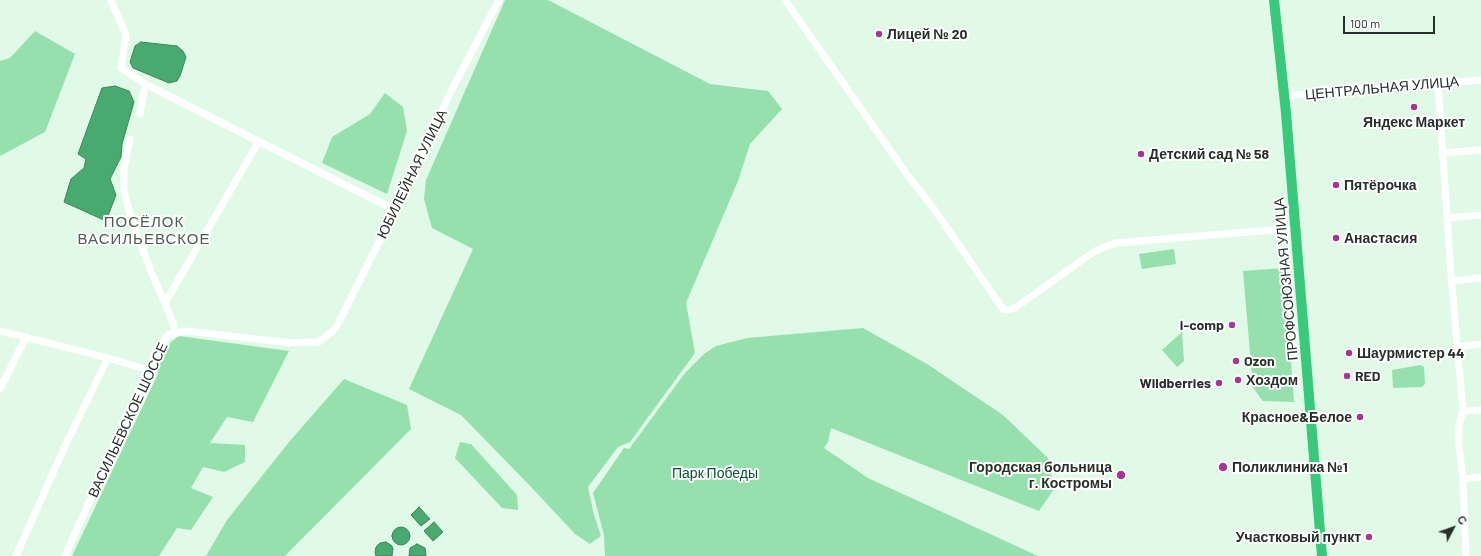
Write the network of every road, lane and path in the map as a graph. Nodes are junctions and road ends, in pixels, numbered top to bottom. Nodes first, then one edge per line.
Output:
1 (111, 0) edge
2 (499, 0) edge
3 (785, 0) edge
4 (1274, 0) edge
5 (1481, 80) edge
6 (145, 84) junction
7 (1438, 84) junction
8 (1284, 96) junction
9 (140, 114) dead end
10 (130, 139) dead end
11 (259, 141) junction
12 (1481, 150) edge
13 (1442, 152) junction
14 (395, 210) junction
15 (1481, 215) edge
16 (1448, 218) junction
17 (1296, 231) junction
18 (1481, 278) edge
19 (1452, 281) junction
20 (165, 303) junction
21 (0, 331) edge
22 (176, 332) junction
23 (26, 337) junction
24 (319, 342) joint
25 (1481, 344) edge
26 (1457, 346) junction
27 (108, 358) junction
28 (149, 370) junction
29 (0, 389) edge
30 (1481, 410) edge
31 (1463, 411) junction
32 (1481, 477) edge
33 (1463, 479) junction
34 (16, 556) edge
35 (65, 556) edge
36 (1322, 556) edge
37 (1466, 556) edge

1 - 6 street
2 - 14 street, ЮБИЛЕЙНАЯ УЛИЦА
3 - 17 street
4 - 8 highway, ПРОФСОЮЗНАЯ УЛИЦА
5 - 7 street, ЦЕНТРАЛЬНАЯ УЛИЦА
6 - 9 street
6 - 11 street
7 - 8 street, ЦЕНТРАЛЬНАЯ УЛИЦА
7 - 13 street
8 - 17 highway, ПРОФСОЮЗНАЯ УЛИЦА
10 - 20 street
11 - 14 street
11 - 20 street
12 - 13 street
13 - 16 street
14 - 24 street, ЮБИЛЕЙНАЯ УЛИЦА
15 - 16 street
16 - 19 street
17 - 36 highway, ПРОФСОЮЗНАЯ УЛИЦА
18 - 19 street
19 - 26 street
20 - 22 street
21 - 23 street
22 - 24 street, ВАСИЛЬЕВСКОЕ ШОССЕ
22 - 28 street, ВАСИЛЬЕВСКОЕ ШОССЕ
23 - 27 street
23 - 29 street
25 - 26 street
26 - 31 street
27 - 28 street
27 - 34 street
28 - 35 street, ВАСИЛЬЕВСКОЕ ШОССЕ
30 - 31 street
31 - 33 street
32 - 33 street
33 - 37 street

